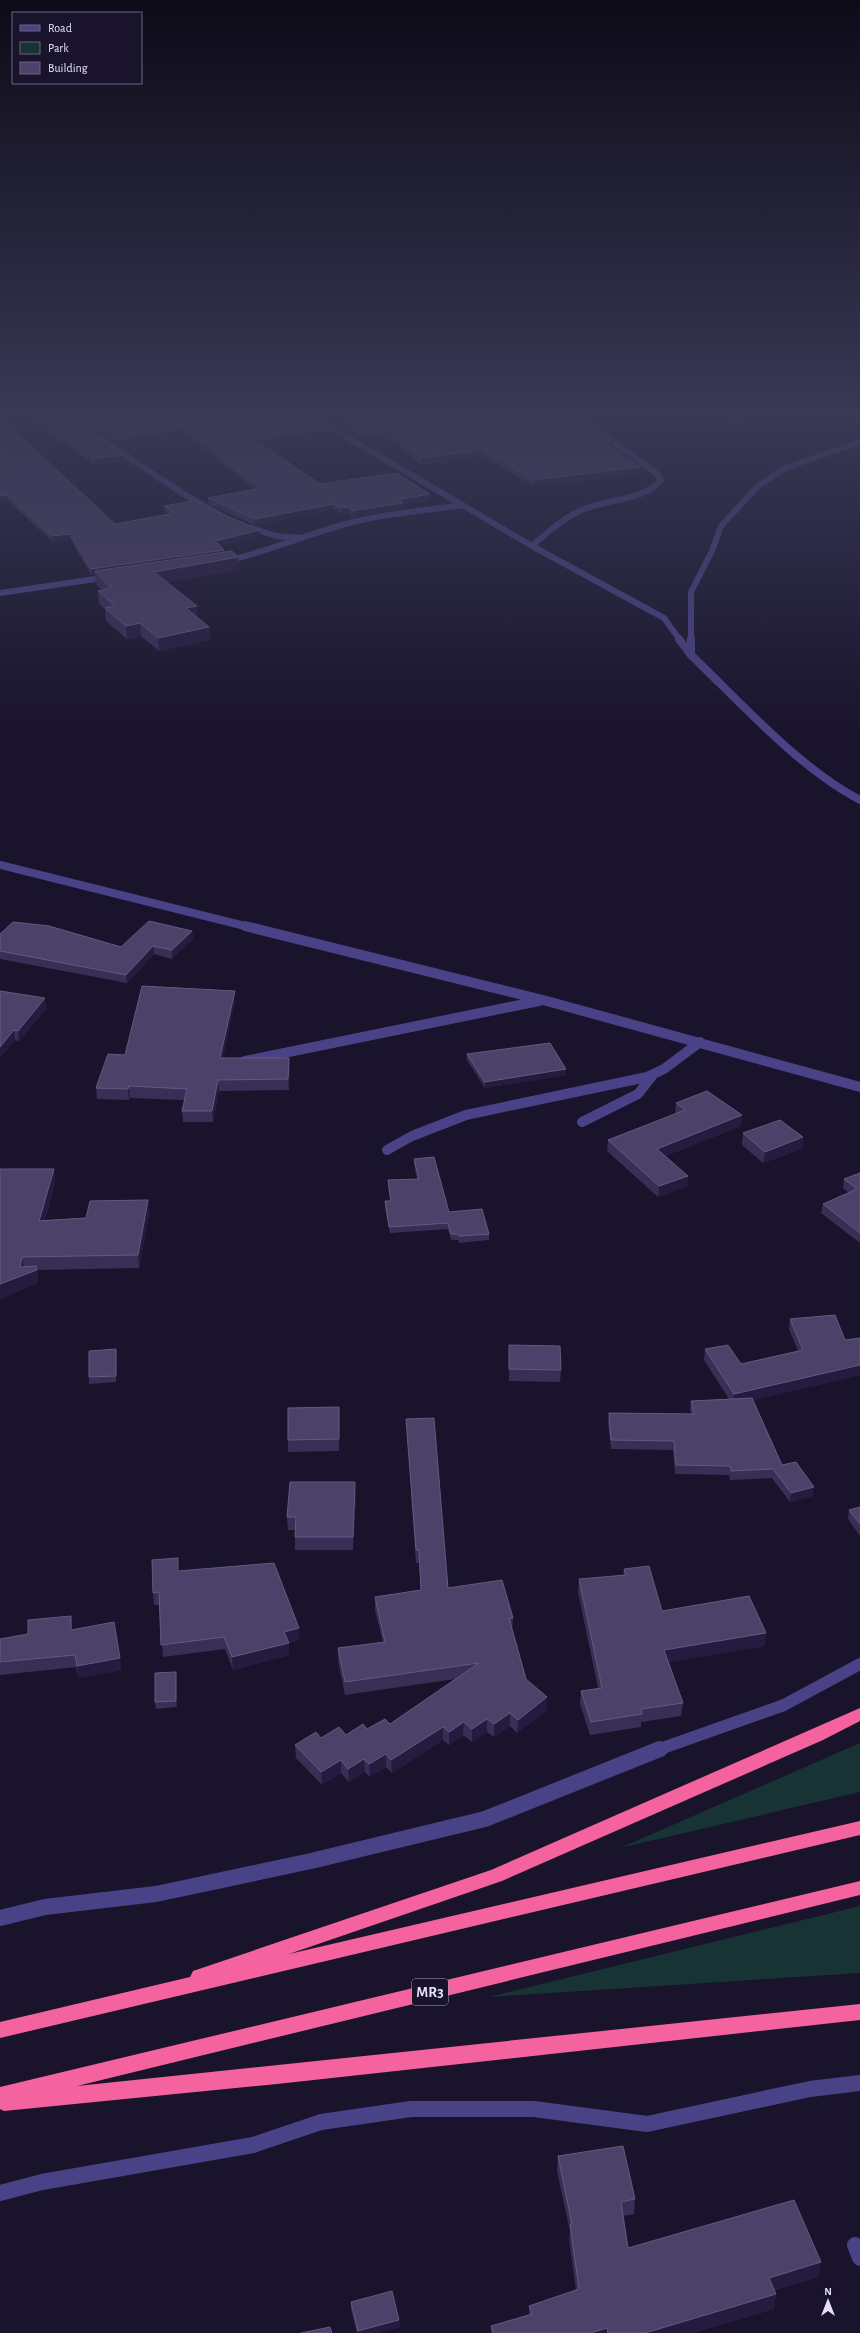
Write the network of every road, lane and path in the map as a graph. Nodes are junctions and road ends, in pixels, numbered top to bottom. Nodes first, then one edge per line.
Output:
1 (356, 522) edge
2 (491, 522) edge
3 (559, 522) edge
4 (725, 522) edge
5 (241, 525) edge
6 (305, 538) junction
7 (532, 546) junction
8 (217, 562) edge
9 (117, 576) edge
10 (0, 593) edge
11 (691, 655) junction
12 (860, 800) edge
13 (0, 865) edge
14 (543, 1000) junction
15 (700, 1042) junction
16 (239, 1062) edge
17 (653, 1075) junction
18 (860, 1087) edge
19 (582, 1122) dead end
20 (387, 1150) dead end
21 (860, 1664) edge
22 (860, 1714) edge
23 (860, 1828) edge
24 (860, 1888) edge
25 (0, 1918) edge
26 (129, 2001) junction
27 (860, 2012) edge
28 (0, 2030) edge
29 (860, 2083) edge
30 (0, 2096) edge
31 (0, 2102) edge
32 (0, 2193) edge

1 - 6 street
2 - 7 street
3 - 7 street
4 - 11 street
5 - 6 street
6 - 8 street
7 - 11 street
9 - 10 street
11 - 12 street
13 - 14 street
14 - 15 street
14 - 16 street
15 - 17 street
15 - 18 street
17 - 19 street
17 - 20 street
21 - 25 street
22 - 26 highway
23 - 26 highway
24 - 30 highway, MR3
26 - 28 highway
27 - 31 highway
29 - 32 street

